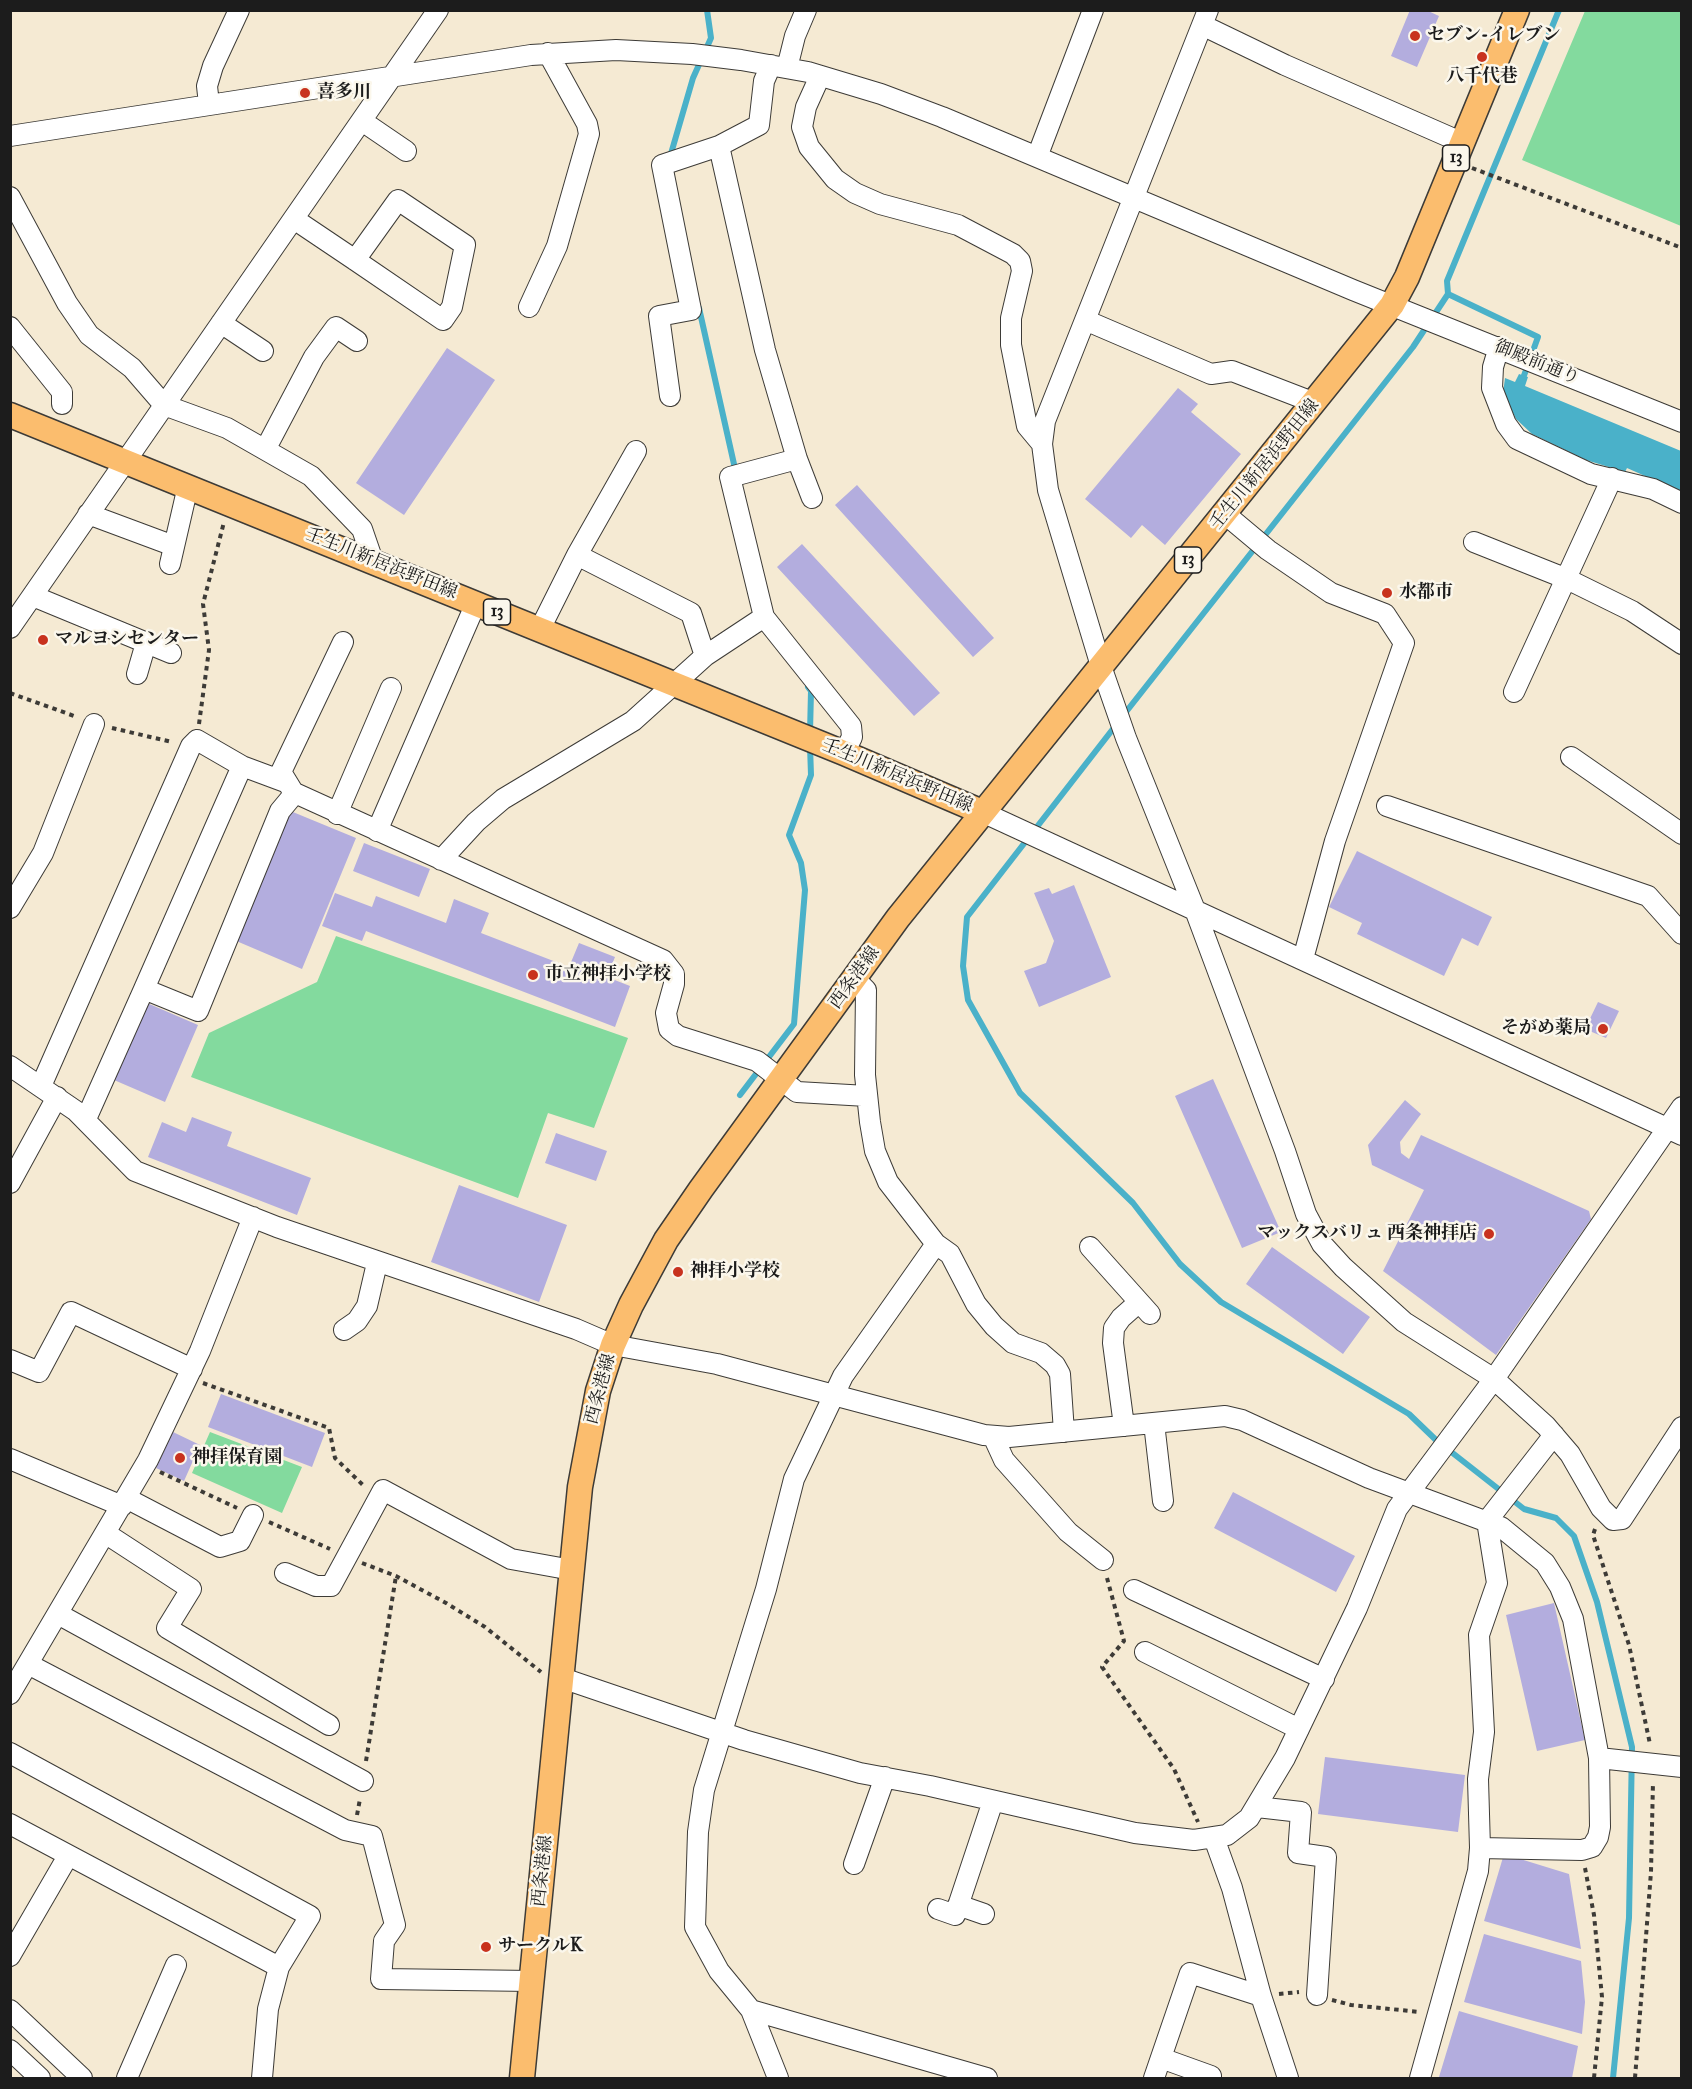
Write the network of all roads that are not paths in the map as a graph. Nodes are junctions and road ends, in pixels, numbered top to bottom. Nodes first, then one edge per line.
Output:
1 (239, 10) edge
2 (438, 10) edge
3 (806, 10) edge
4 (1093, 10) edge
5 (1517, 10) edge
6 (1205, 18) edge
7 (548, 53) junction
8 (779, 67) junction
9 (393, 75) junction
10 (820, 76) junction
11 (209, 104) junction
12 (362, 121) junction
13 (10, 136) edge
14 (1462, 143) junction
15 (719, 146) junction
16 (406, 151) dead end
17 (1037, 157) junction
18 (10, 197) edge
19 (1133, 198) junction
20 (294, 219) junction
21 (355, 260) junction
22 (1392, 305) junction
23 (529, 307) dead end
24 (1085, 320) junction
25 (221, 323) junction
26 (10, 327) edge
27 (357, 341) dead end
28 (1498, 347) junction
29 (263, 351) dead end
30 (670, 396) dead end
31 (1315, 403) junction
32 (63, 404) dead end
33 (164, 405) junction
34 (10, 415) edge
35 (1682, 422) edge
36 (1042, 444) junction
37 (266, 448) junction
38 (636, 451) dead end
39 (797, 459) junction
40 (126, 461) junction
41 (1612, 478) junction
42 (188, 486) junction
43 (812, 498) dead end
44 (1682, 503) edge
45 (88, 514) junction
46 (1225, 514) junction
47 (1474, 542) dead end
48 (576, 555) junction
49 (374, 561) junction
50 (1567, 579) junction
51 (33, 596) junction
52 (476, 603) junction
53 (764, 617) junction
54 (10, 628) edge
55 (540, 629) junction
56 (146, 642) junction
57 (343, 642) dead end
58 (1682, 644) edge
59 (171, 653) dead end
60 (705, 656) junction
61 (1101, 666) junction
62 (137, 674) dead end
63 (675, 684) junction
64 (391, 688) dead end
65 (1514, 692) dead end
66 (94, 724) dead end
67 (844, 753) junction
68 (1570, 756) dead end
69 (242, 766) junction
70 (290, 788) junction
71 (1387, 806) dead end
72 (982, 812) junction
73 (337, 814) junction
74 (377, 831) junction
75 (1682, 834) edge
76 (441, 860) junction
77 (10, 908) edge
78 (1195, 910) junction
79 (1682, 934) edge
80 (1303, 959) junction
81 (855, 979) junction
82 (144, 989) junction
83 (10, 1066) edge
84 (781, 1080) junction
85 (49, 1091) junction
86 (867, 1096) junction
87 (1682, 1107) edge
88 (86, 1119) junction
89 (1674, 1131) edge
90 (10, 1183) edge
91 (253, 1217) junction
92 (936, 1244) junction
93 (1090, 1247) dead end
94 (377, 1263) junction
95 (344, 1330) dead end
96 (613, 1345) junction
97 (10, 1360) edge
98 (190, 1373) junction
99 (1494, 1379) junction
100 (834, 1396) junction
101 (1154, 1423) junction
102 (1124, 1426) junction
103 (1682, 1427) edge
104 (1064, 1432) junction
105 (1554, 1435) junction
106 (993, 1436) junction
107 (10, 1459) edge
108 (1408, 1492) junction
109 (1163, 1501) dead end
110 (124, 1502) junction
111 (253, 1515) dead end
112 (1486, 1521) junction
113 (105, 1533) junction
114 (1102, 1560) road end
115 (572, 1570) junction
116 (285, 1573) dead end
117 (1134, 1590) dead end
118 (58, 1614) junction
119 (1145, 1652) dead end
120 (28, 1664) junction
121 (562, 1678) junction
122 (1324, 1679) junction
123 (10, 1694) edge
124 (329, 1725) dead end
125 (1299, 1730) junction
126 (722, 1732) junction
127 (10, 1753) edge
128 (1605, 1759) junction
129 (1682, 1767) edge
130 (885, 1778) junction
131 (363, 1781) road end
132 (993, 1801) junction
133 (1257, 1807) junction
134 (10, 1824) edge
135 (1210, 1839) junction
136 (1480, 1848) junction
137 (68, 1856) junction
138 (854, 1864) dead end
139 (958, 1905) junction
140 (938, 1909) dead end
141 (984, 1914) dead end
142 (10, 1956) edge
143 (176, 1965) dead end
144 (279, 1967) junction
145 (532, 1982) junction
146 (1317, 1995) road end
147 (1261, 1996) junction
148 (10, 2010) edge
149 (751, 2010) junction
150 (10, 2050) edge
151 (1161, 2058) junction
152 (1211, 2076) dead end
153 (40, 2079) edge
154 (82, 2079) edge
155 (127, 2079) edge
156 (262, 2079) edge
157 (522, 2079) edge
158 (778, 2079) edge
159 (987, 2079) edge
160 (1154, 2079) edge
161 (1288, 2079) edge
162 (1420, 2079) edge

1 - 11 street
2 - 9 street
3 - 8 street
4 - 17 street
5 - 14 main road, 壬生川新居浜野田線 / 13
6 - 14 street
6 - 19 street
7 - 8 street, 御殿前通り
7 - 9 street, 御殿前通り
7 - 23 street
8 - 10 street, 御殿前通り
8 - 15 street
9 - 11 street, 御殿前通り
9 - 12 street
10 - 17 street, 御殿前通り
10 - 36 street
11 - 13 street, 御殿前通り
12 - 16 street
12 - 20 street
14 - 22 main road, 壬生川新居浜野田線 / 13
15 - 30 street
15 - 39 street
17 - 19 street, 御殿前通り
18 - 33 street
19 - 22 street, 御殿前通り
19 - 24 street
20 - 21 street
20 - 25 street
21 - 21 street
22 - 28 street, 御殿前通り
22 - 31 main road, 壬生川新居浜野田線 / 13
24 - 31 street
24 - 36 street
25 - 29 street
25 - 33 street
26 - 32 street
27 - 37 street
28 - 35 street, 御殿前通り
28 - 41 street
31 - 46 main road, 壬生川新居浜野田線 / 13
33 - 37 street
33 - 40 street
34 - 40 main road, 壬生川新居浜野田線 / 13
36 - 61 street
37 - 49 street
38 - 48 street
39 - 43 street
39 - 53 street
40 - 42 main road, 壬生川新居浜野田線 / 13
40 - 45 street
41 - 44 street
41 - 50 street
42 - 45 street
42 - 49 main road, 壬生川新居浜野田線 / 13
45 - 51 street
46 - 61 main road, 壬生川新居浜野田線 / 13
46 - 80 street
47 - 50 street
48 - 55 street
48 - 60 street
49 - 52 main road, 壬生川新居浜野田線 / 13
50 - 58 street
50 - 65 street
51 - 54 street
51 - 56 street
52 - 55 main road, 壬生川新居浜野田線 / 13
52 - 74 street
53 - 60 street
53 - 67 street
55 - 63 main road, 壬生川新居浜野田線 / 13
56 - 59 street
56 - 62 street
57 - 70 street
60 - 63 street
61 - 72 main road, 壬生川新居浜野田線 / 13
61 - 78 street
63 - 67 main road, 壬生川新居浜野田線 / 13
63 - 76 street
64 - 73 street
66 - 77 street
67 - 72 main road, 壬生川新居浜野田線 / 13
68 - 75 street
69 - 70 street
69 - 82 street
69 - 85 street
70 - 73 street
70 - 82 street
71 - 79 street
72 - 78 street
72 - 81 main road, 西条港線
73 - 74 street
74 - 76 street
76 - 84 street
78 - 80 street
78 - 99 street
80 - 89 street
81 - 84 main road, 西条港線
81 - 86 street
82 - 88 street
83 - 85 street
84 - 86 street
84 - 96 main road, 西条港線
85 - 88 street
85 - 90 street
86 - 92 street
87 - 89 street
88 - 91 street
89 - 99 street
91 - 94 street
91 - 98 street
92 - 100 street
92 - 104 street
93 - 102 street
94 - 95 street
94 - 96 street
96 - 100 street
96 - 115 main road, 西条港線
97 - 98 street
98 - 110 street
99 - 105 street
99 - 108 street
100 - 106 street
100 - 126 street
101 - 102 street
101 - 108 street
101 - 109 street
102 - 104 street
103 - 105 street
104 - 106 street
105 - 112 street
106 - 114 street
107 - 110 street
108 - 112 street
108 - 122 street
110 - 111 street
110 - 113 street
112 - 128 street
112 - 136 street
113 - 118 street
113 - 124 street
115 - 116 street
115 - 121 main road, 西条港線
117 - 122 street
118 - 120 street
118 - 131 street
119 - 125 street
120 - 123 street
120 - 145 street
121 - 126 street
121 - 145 main road, 西条港線
122 - 125 street
125 - 133 street
126 - 130 street
126 - 149 street
127 - 144 street
128 - 129 street
128 - 136 street
130 - 132 street
130 - 138 street
132 - 135 street
132 - 139 street
133 - 135 street
133 - 146 street
134 - 137 street
135 - 147 street
136 - 162 street
137 - 142 street
137 - 144 street
139 - 140 street
139 - 141 street
143 - 155 street
144 - 156 street
145 - 157 main road, 西条港線
147 - 151 street
147 - 161 street
148 - 154 street
149 - 158 street
149 - 159 street
150 - 153 street
151 - 152 street
151 - 160 street

